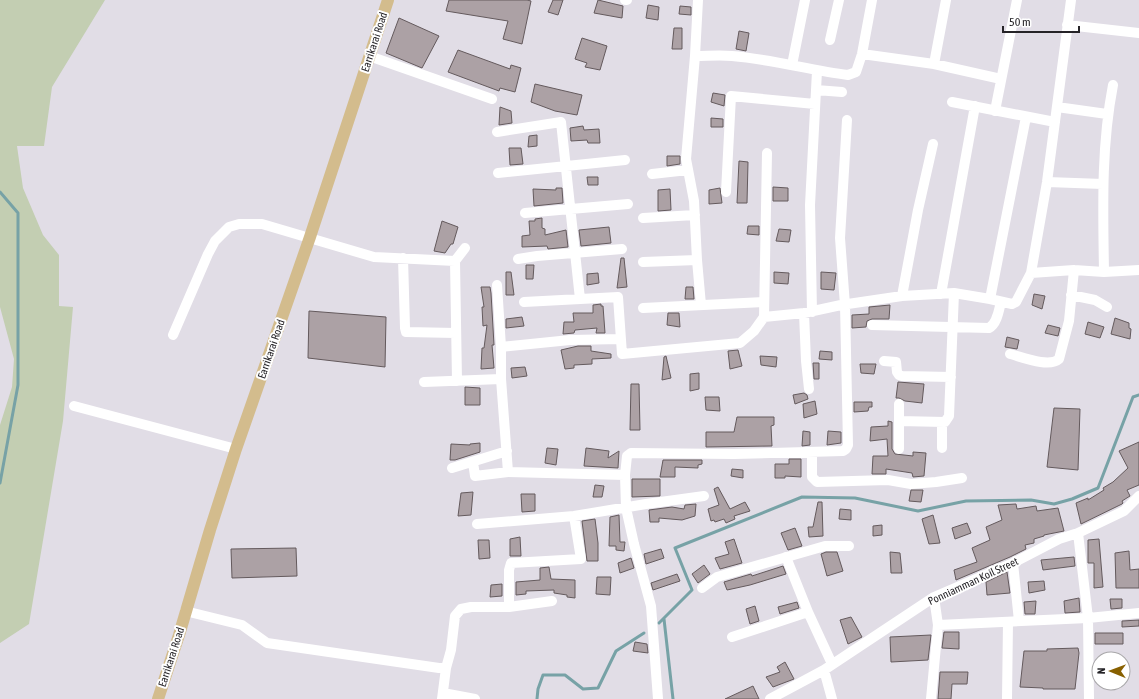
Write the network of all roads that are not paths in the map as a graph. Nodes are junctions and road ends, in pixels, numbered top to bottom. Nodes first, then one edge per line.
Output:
1 (388, 0) edge
2 (698, 0) edge
3 (805, 0) edge
4 (839, 0) edge
5 (872, 0) edge
6 (946, 0) edge
7 (1017, 0) edge
8 (1071, 0) edge
9 (1067, 25) junction
10 (1139, 33) edge
11 (830, 40) dead end
12 (862, 54) junction
13 (369, 56) junction
14 (695, 56) junction
15 (934, 64) junction
16 (792, 65) junction
17 (817, 71) junction
18 (1001, 79) junction
19 (1114, 85) dead end
20 (816, 90) junction
21 (842, 92) dead end
22 (492, 99) dead end
23 (952, 102) dead end
24 (815, 104) junction
25 (975, 106) junction
26 (1057, 107) junction
27 (995, 111) junction
28 (1107, 114) junction
29 (1026, 117) junction
30 (847, 120) dead end
31 (1055, 122) junction
32 (497, 132) dead end
33 (933, 144) dead end
34 (767, 153) dead end
35 (625, 160) dead end
36 (566, 165) junction
37 (688, 170) junction
38 (498, 173) dead end
39 (652, 174) dead end
40 (1047, 182) junction
41 (1102, 184) junction
42 (726, 192) dead end
43 (628, 204) dead end
44 (571, 209) junction
45 (524, 213) dead end
46 (695, 215) junction
47 (643, 218) dead end
48 (310, 237) junction
49 (464, 248) dead end
50 (622, 249) dead end
51 (576, 254) junction
52 (403, 258) junction
53 (518, 259) dead end
54 (455, 260) junction
55 (697, 260) junction
56 (643, 262) dead end
57 (1074, 270) junction
58 (1139, 270) edge
59 (1104, 272) junction
60 (1031, 273) junction
61 (497, 285) dead end
62 (954, 293) junction
63 (941, 294) junction
64 (1071, 295) junction
65 (902, 296) junction
66 (580, 299) junction
67 (990, 299) junction
68 (524, 302) dead end
69 (764, 302) junction
70 (1001, 302) junction
71 (845, 304) junction
72 (701, 305) junction
73 (1107, 307) dead end
74 (643, 308) dead end
75 (808, 312) junction
76 (764, 317) junction
77 (872, 325) dead end
78 (952, 327) junction
79 (456, 333) junction
80 (173, 335) dead end
81 (621, 339) junction
82 (501, 347) junction
83 (1010, 354) dead end
84 (884, 362) dead end
85 (950, 377) junction
86 (501, 379) junction
87 (457, 381) junction
88 (424, 382) dead end
89 (809, 389) dead end
90 (899, 404) dead end
91 (74, 406) dead end
92 (899, 421) junction
93 (942, 422) junction
94 (942, 448) dead end
95 (236, 449) junction
96 (899, 449) dead end
97 (507, 452) junction
98 (812, 452) junction
99 (473, 462) junction
100 (452, 468) dead end
101 (508, 472) junction
102 (625, 475) junction
103 (962, 478) dead end
104 (704, 496) dead end
105 (1139, 496) edge
106 (626, 508) junction
107 (574, 516) junction
108 (476, 524) dead end
109 (1078, 533) junction
110 (849, 546) dead end
111 (786, 557) junction
112 (1013, 563) junction
113 (702, 588) dead end
114 (934, 597) junction
115 (552, 601) dead end
116 (509, 607) junction
117 (185, 611) junction
118 (808, 612) junction
119 (1139, 614) edge
120 (1088, 618) junction
121 (1019, 621) junction
122 (1008, 622) junction
123 (938, 626) junction
124 (732, 636) dead end
125 (832, 664) junction
126 (446, 668) junction
127 (824, 670) junction
128 (442, 696) edge
129 (158, 699) edge
130 (475, 699) edge
131 (658, 699) edge
132 (770, 699) edge
133 (832, 699) edge
134 (931, 699) edge
135 (1007, 699) edge
136 (1089, 699) edge

1 - 13 main road, Earrikarai Road
2 - 14 street
3 - 16 street
4 - 11 street
5 - 12 street
6 - 15 street
7 - 18 street
8 - 9 street
9 - 10 street
9 - 26 street
12 - 15 street
12 - 17 street
13 - 22 street
13 - 48 main road, Earrikarai Road
14 - 16 street
14 - 37 street
15 - 18 street
16 - 17 street
17 - 20 street
18 - 27 street
19 - 28 street
20 - 21 street
20 - 24 street
23 - 25 street
24 - 42 street
24 - 75 street
25 - 27 street
25 - 63 street
26 - 28 street
26 - 31 street
27 - 29 street
28 - 41 street
29 - 31 street
29 - 67 street
30 - 71 street
31 - 40 street
32 - 36 street
33 - 65 street
34 - 69 street
35 - 36 street
36 - 38 street
36 - 44 street
37 - 39 street
37 - 46 street
40 - 41 street
40 - 60 street
41 - 59 street
43 - 44 street
44 - 45 street
44 - 51 street
46 - 47 street
46 - 55 street
48 - 52 street
48 - 80 street
48 - 95 main road, Earrikarai Road
49 - 54 street
50 - 51 street
51 - 53 street
51 - 66 street
52 - 54 street
52 - 79 street
54 - 79 street
55 - 56 street
55 - 72 street
57 - 59 street
57 - 60 street
57 - 64 street
58 - 59 street
60 - 70 street
61 - 82 street
62 - 63 street
62 - 67 street
62 - 78 street
63 - 65 street
64 - 73 street
64 - 83 street
65 - 71 street
66 - 68 street
66 - 81 street
67 - 70 street
69 - 72 street
69 - 76 street
70 - 78 street
71 - 75 street
71 - 98 street
72 - 74 street
75 - 76 street
75 - 89 street
76 - 81 street
77 - 78 street
78 - 85 street
79 - 87 street
81 - 82 street
82 - 86 street
84 - 85 street
85 - 93 street
86 - 87 street
86 - 97 street
87 - 88 street
90 - 92 street
91 - 95 street
92 - 93 street
92 - 96 street
93 - 94 street
95 - 117 main road, Earrikarai Road
97 - 99 street
97 - 101 street
98 - 102 street
98 - 103 street
99 - 100 street
99 - 101 street
101 - 102 street
102 - 106 street
104 - 106 street
105 - 109 street, Ponniamman Koil Street
106 - 107 street
106 - 131 street
107 - 108 street
107 - 116 street
109 - 112 street, Ponniamman Koil Street
109 - 120 street
110 - 111 street
111 - 113 street
111 - 118 street
112 - 114 street, Ponniamman Koil Street
112 - 121 street
114 - 123 street
114 - 125 street, Ponniamman Koil Street
115 - 116 street
116 - 126 street
117 - 126 street
117 - 129 main road, Earrikarai Road
118 - 124 street
118 - 125 street
119 - 120 street
120 - 121 street
120 - 136 street
121 - 122 street
122 - 123 street
122 - 135 street
123 - 134 street
125 - 127 street, Ponniamman Koil Street
126 - 128 street
127 - 132 street, Ponniamman Koil Street
127 - 133 street
128 - 130 street

